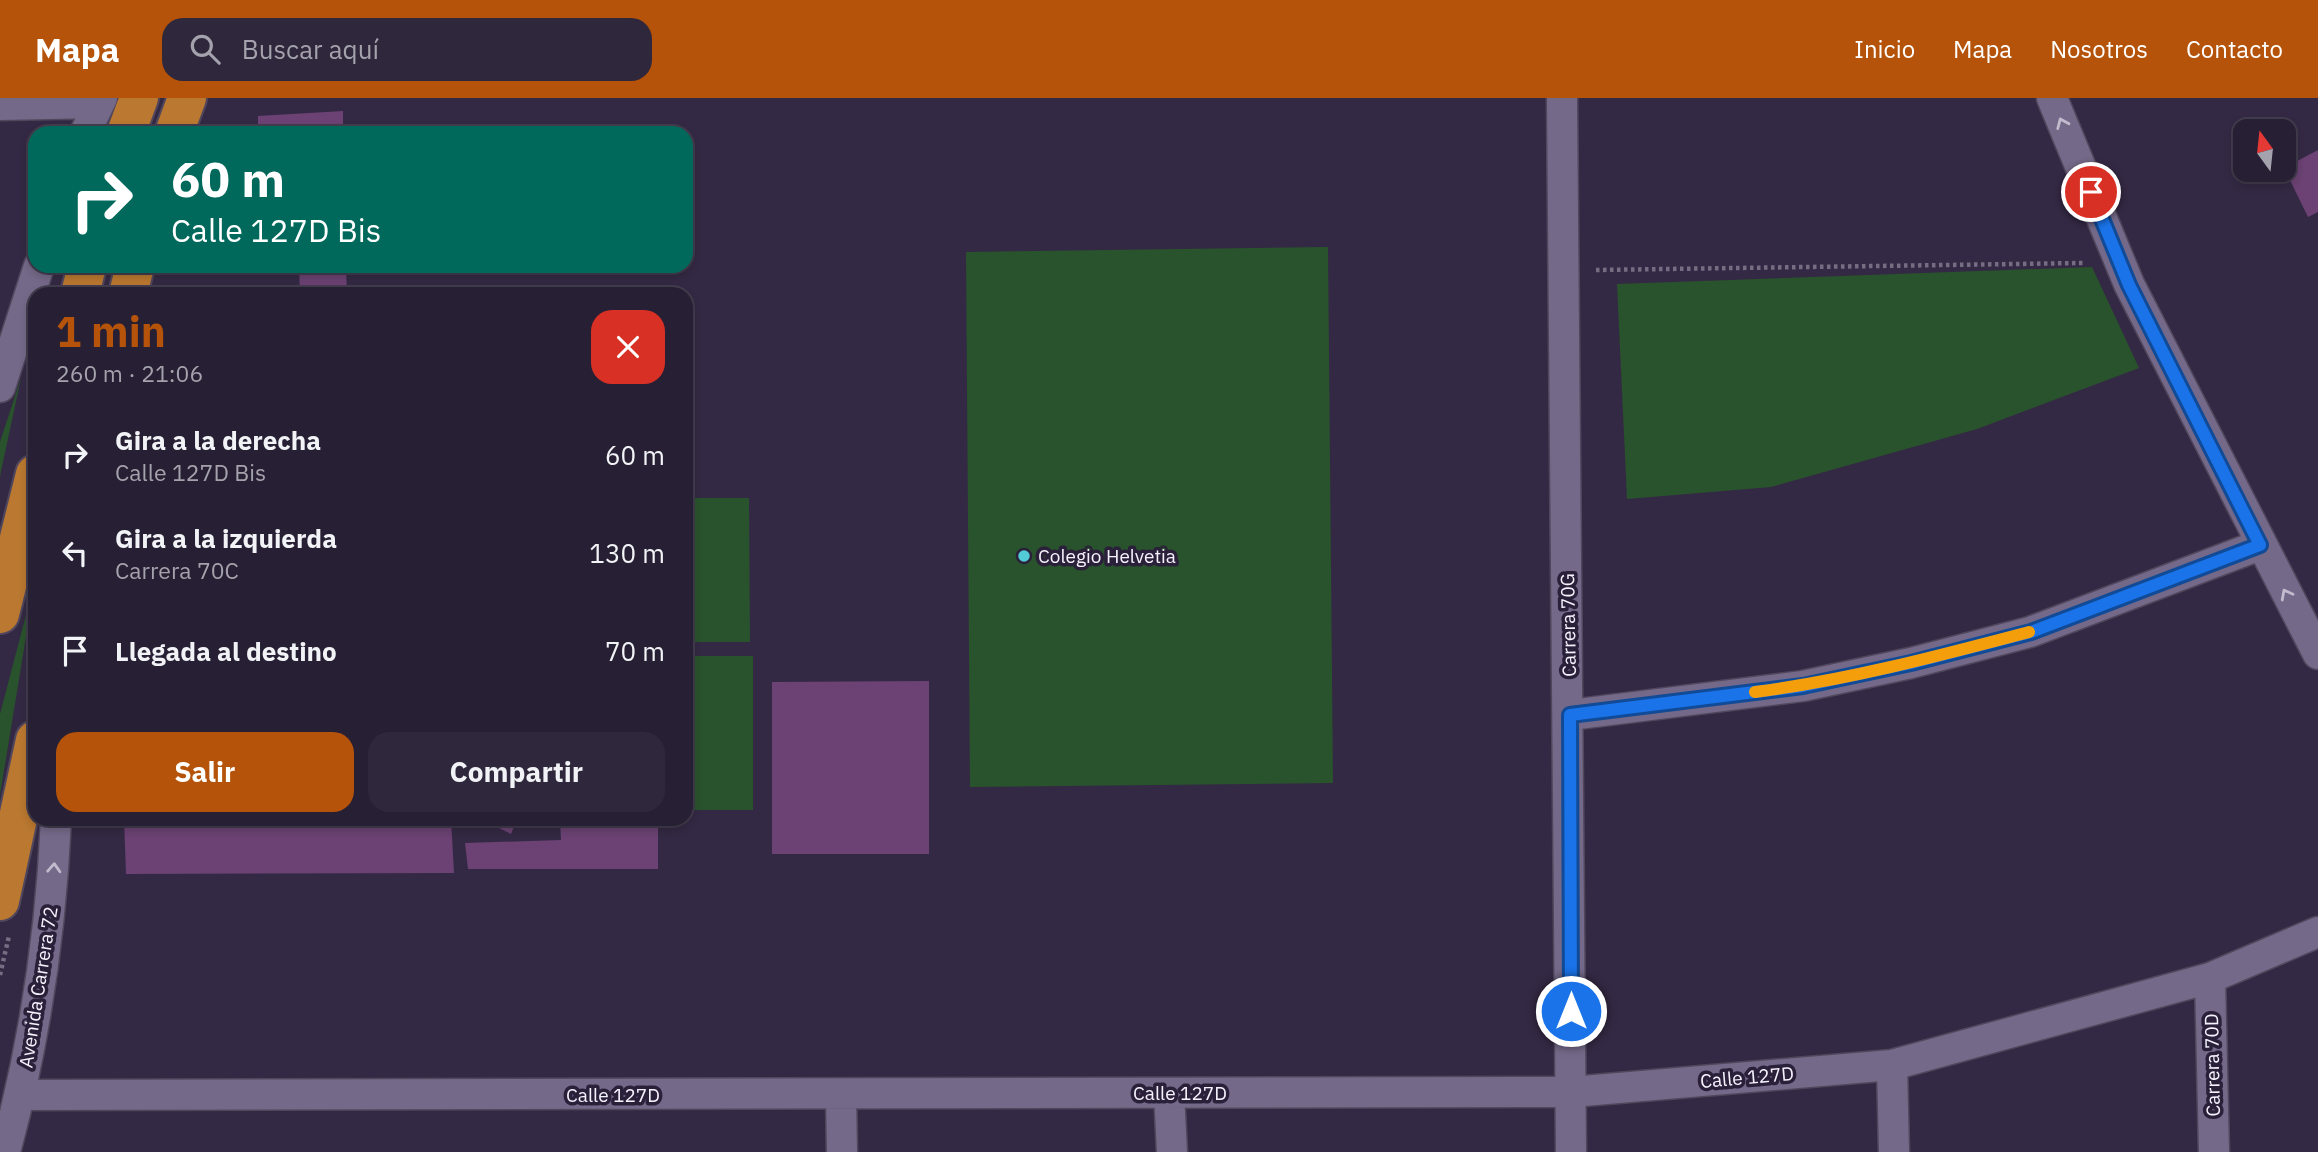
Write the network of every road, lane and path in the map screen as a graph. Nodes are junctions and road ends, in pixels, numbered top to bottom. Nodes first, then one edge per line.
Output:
1 (139, 98) edge
2 (187, 98) edge
3 (1562, 98) edge
4 (2052, 98) edge
5 (100, 101) edge
6 (0, 105) edge
7 (88, 126) edge
8 (129, 126) edge
9 (177, 126) edge
10 (2121, 262) junction
11 (1564, 270) junction
12 (28, 300) edge
13 (0, 387) edge
14 (28, 502) edge
15 (2260, 545) junction
16 (0, 614) edge
17 (2318, 654) edge
18 (1570, 715) junction
19 (28, 772) edge
20 (56, 826) edge
21 (0, 901) edge
22 (2318, 932) edge
23 (2210, 978) junction
24 (1892, 1065) junction
25 (1571, 1092) junction
26 (1169, 1093) junction
27 (841, 1094) junction
28 (20, 1095) junction
29 (5, 1152) edge
30 (842, 1152) edge
31 (1172, 1152) edge
32 (1572, 1152) edge
33 (1894, 1152) edge
34 (2214, 1152) edge

1 - 8 highway
2 - 9 highway
3 - 11 street, Carrera 70G
10 -> 4 street
5 - 6 street
5 - 7 street
10 - 11 path
10 - 15 street
11 - 18 street, Carrera 70G
12 - 13 street
14 - 16 highway
17 -> 15 street
15 - 18 street
18 - 25 street, Carrera 70G
19 - 21 highway
28 -> 20 street, Avenida Carrera 72
22 - 23 street, Calle 127D
23 - 24 street, Calle 127D
23 - 34 street, Carrera 70D
24 - 25 street, Calle 127D
24 - 33 street
25 - 26 street, Calle 127D
25 - 32 street, Carrera 70G
26 - 27 street, Calle 127D
26 - 31 street
27 - 28 street, Calle 127D
27 - 30 street
28 - 29 street, Avenida Carrera 72

